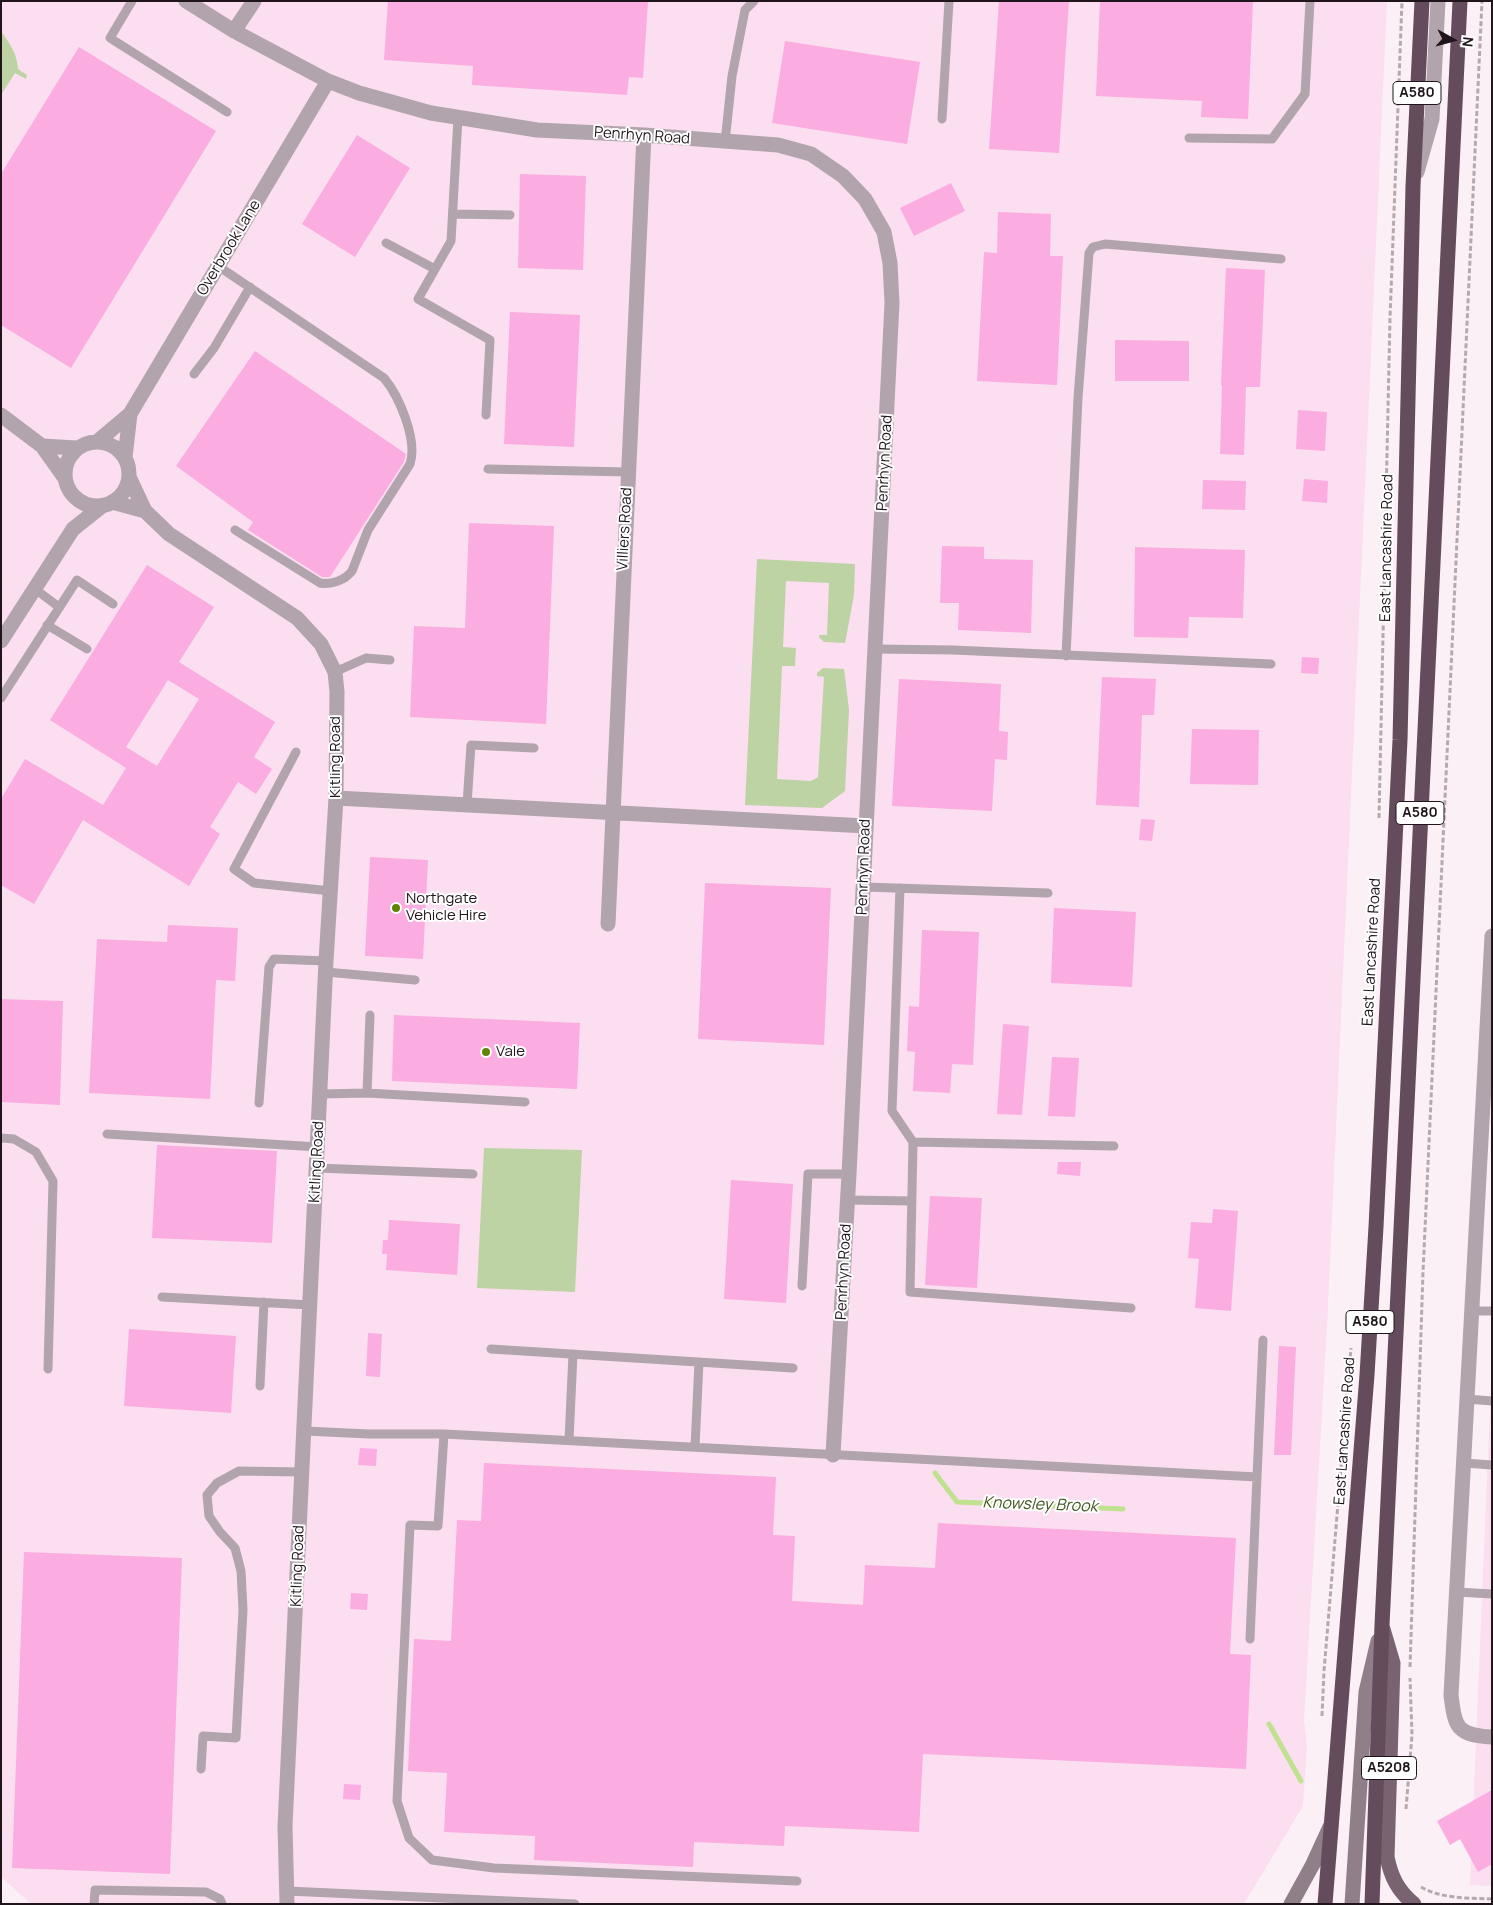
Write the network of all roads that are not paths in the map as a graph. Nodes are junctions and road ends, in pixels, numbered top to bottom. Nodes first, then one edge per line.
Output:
1 (132, 1) edge
2 (186, 1) edge
3 (254, 1) edge
4 (754, 1) edge
5 (949, 1) edge
6 (1310, 1) edge
7 (1422, 1) edge
8 (1438, 1) edge
9 (1460, 1) edge
10 (234, 31) junction
11 (328, 81) junction
12 (227, 112) dead end
13 (458, 118) junction
14 (942, 119) dead end
15 (644, 135) junction
16 (1189, 138) dead end
17 (725, 142) junction
18 (1413, 186) junction
19 (453, 214) junction
20 (510, 215) dead end
21 (386, 243) dead end
22 (1281, 260) dead end
23 (218, 266) junction
24 (435, 269) junction
25 (250, 287) junction
26 (194, 374) dead end
27 (130, 414) junction
28 (1, 415) edge
29 (486, 415) dead end
30 (98, 441) junction
31 (42, 446) junction
32 (76, 448) junction
33 (125, 457) junction
34 (488, 468) dead end
35 (628, 472) junction
36 (64, 477) junction
37 (129, 477) junction
38 (72, 495) junction
39 (107, 504) junction
40 (146, 511) junction
41 (73, 529) junction
42 (234, 530) dead end
43 (35, 589) junction
44 (112, 604) dead end
45 (59, 607) junction
46 (47, 625) junction
47 (1, 641) edge
48 (86, 649) dead end
49 (876, 649) junction
50 (1066, 656) junction
51 (390, 660) dead end
52 (1271, 664) dead end
53 (334, 672) junction
54 (1, 698) edge
55 (534, 748) dead end
56 (296, 752) dead end
57 (336, 798) junction
58 (467, 804) junction
59 (612, 813) junction
60 (866, 826) junction
61 (864, 887) junction
62 (900, 888) junction
63 (331, 891) junction
64 (1048, 893) dead end
65 (608, 924) dead end
66 (1492, 936) edge
67 (326, 967) junction
68 (415, 980) dead end
69 (370, 1015) dead end
70 (367, 1093) junction
71 (320, 1094) junction
72 (525, 1102) dead end
73 (259, 1104) dead end
74 (107, 1134) dead end
75 (1, 1138) edge
76 (913, 1142) junction
77 (1114, 1146) dead end
78 (318, 1147) junction
79 (317, 1168) junction
80 (473, 1174) dead end
81 (849, 1174) junction
82 (848, 1200) junction
83 (912, 1201) junction
84 (802, 1286) dead end
85 (162, 1297) dead end
86 (264, 1302) junction
87 (310, 1305) junction
88 (1131, 1308) dead end
89 (1472, 1311) junction
90 (1492, 1311) edge
91 (1263, 1340) dead end
92 (491, 1349) dead end
93 (573, 1354) junction
94 (699, 1362) junction
95 (793, 1368) dead end
96 (48, 1369) dead end
97 (260, 1386) dead end
98 (1467, 1399) junction
99 (1492, 1401) edge
100 (305, 1431) junction
101 (444, 1434) junction
102 (569, 1440) junction
103 (695, 1447) junction
104 (833, 1455) junction
105 (1464, 1463) junction
106 (1492, 1465) edge
107 (302, 1472) junction
108 (1256, 1476) junction
109 (1457, 1592) junction
110 (1492, 1594) edge
111 (1382, 1625) junction
112 (1250, 1639) dead end
113 (1492, 1737) edge
114 (201, 1769) dead end
115 (1331, 1825) junction
116 (797, 1881) dead end
117 (287, 1898) edge
118 (475, 1902) edge
119 (94, 1904) edge
120 (222, 1904) edge
121 (575, 1904) edge
122 (1291, 1904) edge
123 (1325, 1904) edge
124 (1352, 1904) edge
125 (1372, 1904) edge
126 (1414, 1904) edge

1 - 12 lane
2 - 10 street, Penrhyn Road
3 - 10 street
4 - 17 lane
5 - 14 lane
6 - 16 lane
7 - 18 highway, East Lancashire Road / A580
8 - 18 street
9 - 111 highway, A580
10 - 11 street, Penrhyn Road
11 - 13 street, Penrhyn Road
11 - 23 street, Overbrook Lane
13 - 15 street, Penrhyn Road
13 - 19 lane
15 - 17 street, Penrhyn Road
15 - 35 street, Villiers Road
17 - 49 street, Penrhyn Road
18 - 115 highway, East Lancashire Road / A580
19 - 20 lane
19 - 24 lane
21 - 24 lane
22 - 50 lane
23 - 25 lane
23 - 27 street, Overbrook Lane
24 - 29 lane
25 - 26 lane
25 - 42 lane
27 - 30 street, Overbrook Lane
27 - 33 street, Overbrook Lane
28 - 31 street
30 - 32 street
30 - 33 street
31 - 32 street
31 - 36 street
32 - 36 street
33 - 37 street
34 - 35 lane
35 - 59 street, Villiers Road
36 - 38 street
37 - 39 street
37 - 40 street, Kitling Road
38 - 39 street
38 - 41 street
39 - 40 street
39 - 41 street
40 - 53 street, Kitling Road
41 - 43 street
43 - 45 lane
43 - 47 street
44 - 45 lane
45 - 46 lane
46 - 48 lane
46 - 54 lane
49 - 50 lane
49 - 60 street, Penrhyn Road
50 - 52 lane
51 - 53 lane
53 - 57 street, Kitling Road
55 - 58 lane
56 - 63 lane
57 - 58 street
57 - 63 street, Kitling Road
58 - 59 street
59 - 60 street
59 - 65 street, Villiers Road
60 - 61 street, Penrhyn Road
61 - 62 lane
61 - 81 street, Penrhyn Road
62 - 64 lane
62 - 76 lane
63 - 67 street, Kitling Road
66 - 89 street
67 - 68 lane
67 - 71 street, Kitling Road
67 - 73 lane
69 - 70 lane
70 - 71 lane
70 - 72 lane
71 - 78 street, Kitling Road
74 - 78 lane
75 - 96 lane
76 - 77 lane
76 - 83 lane
78 - 79 street, Kitling Road
79 - 80 lane
79 - 87 street, Kitling Road
81 - 82 street, Penrhyn Road
81 - 84 lane
82 - 83 lane
82 - 104 street, Penrhyn Road
83 - 88 lane
85 - 86 lane
86 - 87 lane
86 - 97 lane
87 - 100 street, Kitling Road
89 - 90 lane
89 - 98 street
91 - 108 lane
92 - 93 lane
93 - 94 lane
93 - 102 lane
94 - 95 lane
94 - 103 lane
98 - 99 lane
98 - 105 street
100 - 101 lane
100 - 107 street, Kitling Road
101 - 102 lane
101 - 116 lane
102 - 103 lane
103 - 104 lane
104 - 108 lane
105 - 106 lane
105 - 109 street
107 - 114 lane
107 - 117 street, Kitling Road
108 - 112 lane
109 - 110 lane
109 - 113 street
111 - 124 street
111 - 125 highway, A580
111 - 126 main road, A5208
115 - 122 street
115 - 123 highway, East Lancashire Road / A580
117 - 118 lane
118 - 121 lane
119 - 120 lane

